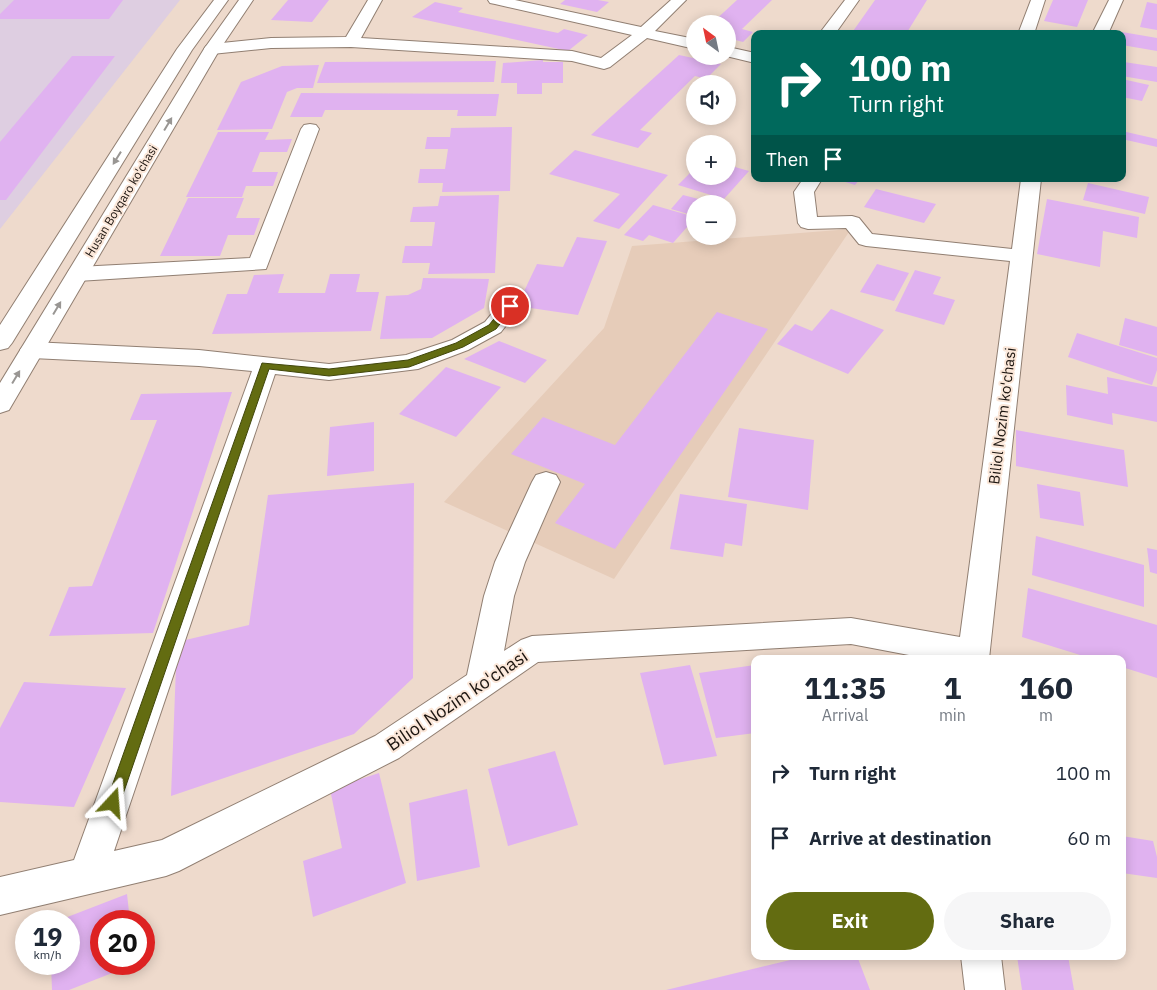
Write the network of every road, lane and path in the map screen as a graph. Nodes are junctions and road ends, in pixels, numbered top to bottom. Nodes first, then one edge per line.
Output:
1 (221, 0) edge
2 (246, 0) edge
3 (375, 0) edge
4 (498, 0) edge
5 (679, 0) edge
6 (852, 0) edge
7 (1038, 0) edge
8 (1116, 0) edge
9 (530, 3) edge
10 (830, 30) edge
11 (1027, 30) edge
12 (1102, 30) edge
13 (644, 33) junction
14 (351, 42) junction
15 (686, 42) edge
16 (185, 49) junction
17 (212, 49) junction
18 (736, 54) edge
19 (751, 57) edge
20 (310, 129) dead end
21 (810, 182) edge
22 (1031, 182) edge
23 (1021, 256) junction
24 (78, 274) junction
25 (510, 306) dead end
26 (0, 344) edge
27 (32, 350) junction
28 (266, 365) junction
29 (0, 404) edge
30 (546, 482) dead end
31 (967, 655) edge
32 (972, 655) edge
33 (481, 684) junction
34 (87, 876) junction
35 (0, 896) edge
36 (981, 960) edge
37 (984, 990) edge

1 - 16 main road, Husan Boyqaro ko'chasi
2 - 17 main road, Husan Boyqaro ko'chasi
3 - 14 main road
4 - 9 main road
5 - 13 main road
6 - 10 main road
7 - 11 main road
8 - 12 main road
9 - 13 main road
13 - 14 main road
13 - 15 main road
14 - 17 main road
16 - 17 main road
16 -> 26 main road, Husan Boyqaro ko'chasi
24 -> 17 main road, Husan Boyqaro ko'chasi
18 - 19 main road
20 - 24 main road
21 - 23 main road
22 - 23 main road, Biliol Nozim ko'chasi
23 - 32 main road, Biliol Nozim ko'chasi
27 -> 24 main road, Husan Boyqaro ko'chasi
25 - 28 main road
27 - 28 main road
29 -> 27 main road, Husan Boyqaro ko'chasi
28 - 34 main road
30 - 33 main road
31 - 33 main road, Biliol Nozim ko'chasi
33 - 34 main road, Biliol Nozim ko'chasi
34 - 35 main road, Biliol Nozim ko'chasi
36 - 37 main road

